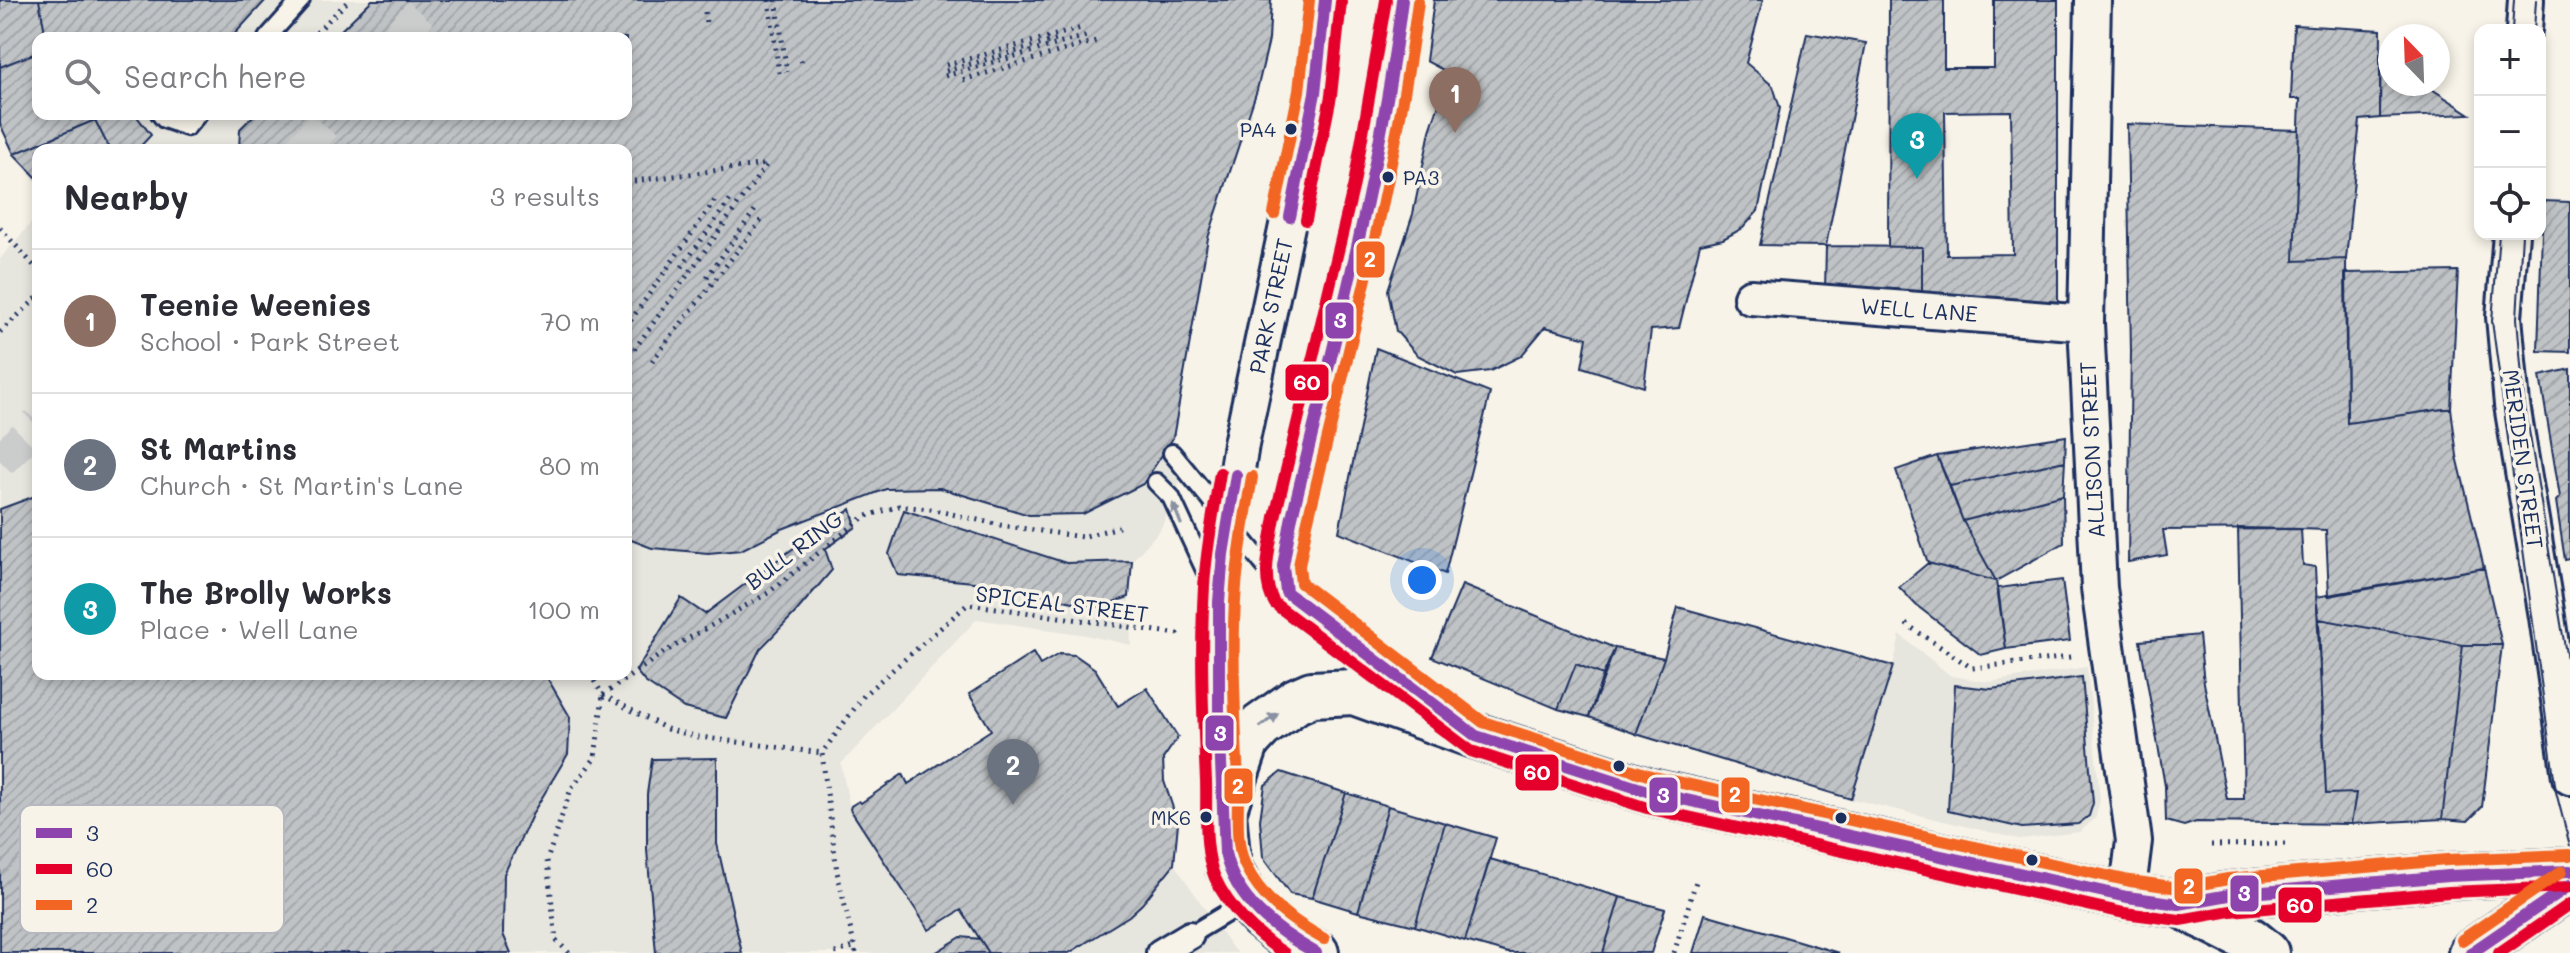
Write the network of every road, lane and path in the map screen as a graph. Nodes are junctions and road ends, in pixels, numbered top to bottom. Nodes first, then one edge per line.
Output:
1 (301, 0) edge
2 (349, 0) edge
3 (769, 0) edge
4 (776, 0) edge
5 (1325, 0) edge
6 (1402, 0) edge
7 (2093, 0) edge
8 (2526, 0) edge
9 (706, 11) dead end
10 (708, 23) dead end
11 (2524, 24) edge
12 (1088, 31) dead end
13 (272, 32) edge
14 (317, 32) edge
15 (1096, 41) dead end
16 (801, 60) dead end
17 (803, 67) dead end
18 (945, 71) dead end
19 (963, 80) dead end
20 (167, 120) edge
21 (193, 120) edge
22 (632, 181) edge
23 (716, 199) dead end
24 (730, 200) dead end
25 (755, 210) dead end
26 (763, 218) dead end
27 (0, 228) edge
28 (2510, 240) edge
29 (32, 263) edge
30 (682, 267) dead end
31 (707, 277) dead end
32 (1751, 297) dead end
33 (32, 303) edge
34 (632, 318) edge
35 (2086, 323) junction
36 (0, 332) edge
37 (632, 353) edge
38 (652, 361) dead end
39 (1172, 453) dead end
40 (1156, 482) dead end
41 (1229, 520) junction
42 (1119, 527) dead end
43 (1286, 592) junction
44 (1219, 600) junction
45 (1906, 624) dead end
46 (1178, 634) dead end
47 (2110, 653) junction
48 (632, 675) edge
49 (594, 680) edge
50 (624, 680) edge
51 (603, 695) junction
52 (1476, 736) junction
53 (822, 753) junction
54 (2570, 777) edge
55 (1223, 812) junction
56 (2570, 871) edge
57 (1697, 878) dead end
58 (2570, 885) edge
59 (2127, 897) junction
60 (1247, 901) junction
61 (2179, 904) junction
62 (1190, 935) joint
63 (855, 950) edge
64 (569, 953) edge
65 (835, 953) edge
66 (1160, 953) edge
67 (1316, 953) edge
68 (1674, 953) edge
69 (2266, 953) edge
70 (2471, 953) edge

1 - 13 lane
2 - 14 path
3 - 4 path
5 - 41 street, PARK STREET
6 - 43 street
7 - 35 street, ALLISON STREET
8 - 11 street
9 - 10 path
12 - 18 path
15 - 19 path
16 - 17 path
20 - 21 lane
22 - 37 path
23 - 34 path
24 - 30 path
25 - 31 path
26 - 38 path
27 - 29 path
28 - 54 street, MERIDEN STREET
32 - 35 street, WELL LANE
33 - 36 path
35 - 47 street, ALLISON STREET
39 - 41 lane
44 -> 40 lane
41 - 43 lane
41 - 44 street, PARK STREET
42 - 48 path, BULL RING
43 - 52 street
44 - 55 street, PARK STREET
45 - 47 path
46 - 53 path, SPICEAL STREET
47 - 59 street, ALLISON STREET
49 - 51 path
50 - 51 path, BULL RING
51 - 53 path
51 - 64 path
55 -> 52 main road
52 - 59 main road
53 - 63 path
55 - 60 main road
56 - 61 main road
57 - 68 path
58 - 70 main road
59 - 61 main road
60 - 62 lane
60 - 67 main road
61 - 69 main road
62 - 66 street
63 - 65 path

